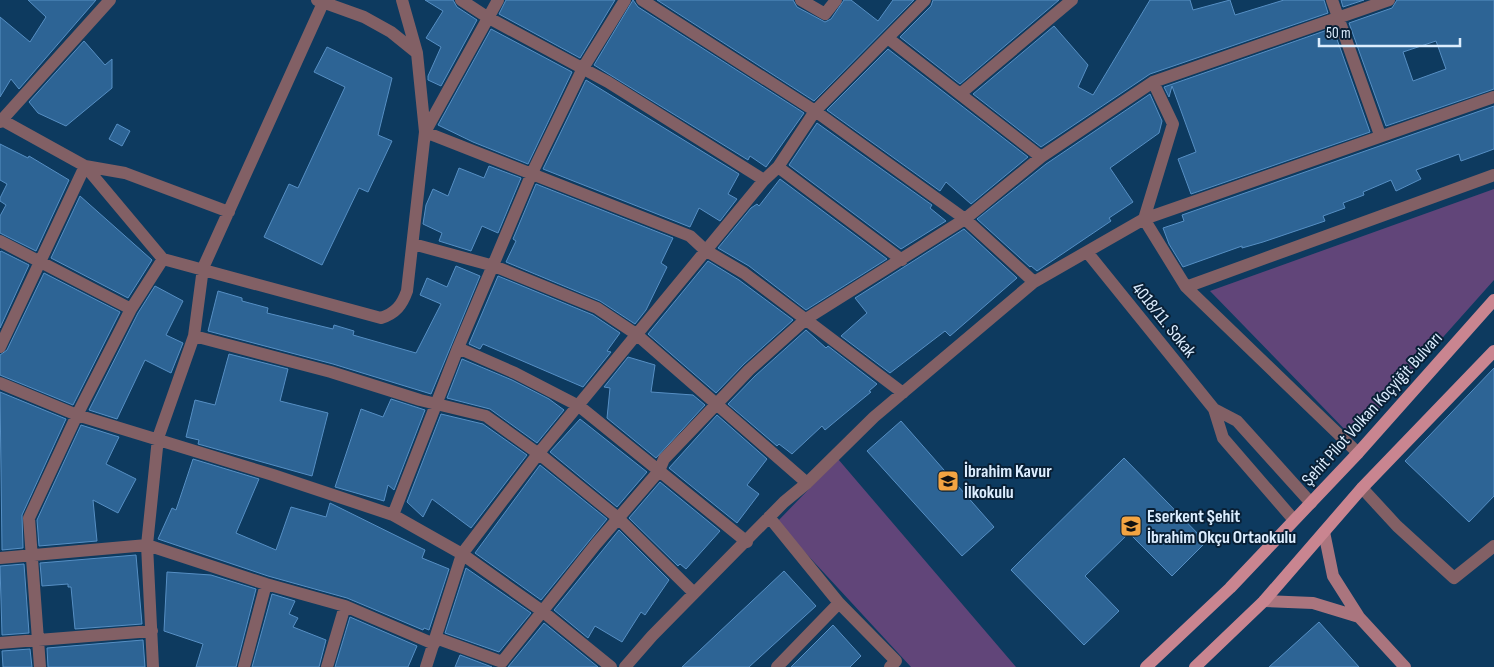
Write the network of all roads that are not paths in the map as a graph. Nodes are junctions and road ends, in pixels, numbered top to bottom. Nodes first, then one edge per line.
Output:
1 (402, 0) edge
2 (461, 0) edge
3 (498, 0) edge
4 (625, 0) edge
5 (642, 0) edge
6 (801, 0) edge
7 (836, 0) edge
8 (925, 0) edge
9 (1072, 0) edge
10 (1332, 0) edge
11 (1389, 0) edge
12 (105, 1) edge
13 (320, 2) edge
14 (488, 18) junction
15 (1338, 20) junction
16 (889, 39) junction
17 (417, 53) junction
18 (583, 68) junction
19 (1153, 82) junction
20 (960, 94) junction
21 (1494, 97) edge
22 (815, 111) junction
23 (0, 120) edge
24 (425, 132) junction
25 (1380, 135) junction
26 (1041, 157) junction
27 (85, 166) junction
28 (778, 167) junction
29 (532, 173) junction
30 (1494, 175) edge
31 (764, 180) junction
32 (228, 212) junction
33 (965, 219) junction
34 (1144, 220) junction
35 (0, 241) edge
36 (413, 244) junction
37 (706, 250) junction
38 (1087, 252) junction
39 (163, 259) junction
40 (902, 260) junction
41 (42, 262) junction
42 (494, 266) junction
43 (203, 268) junction
44 (1034, 282) junction
45 (1186, 287) junction
46 (1494, 300) edge
47 (131, 309) junction
48 (806, 319) junction
49 (636, 334) junction
50 (194, 336) junction
51 (0, 347) edge
52 (458, 348) junction
53 (1494, 351) edge
54 (0, 383) edge
55 (903, 393) junction
56 (436, 404) junction
57 (716, 404) junction
58 (579, 406) junction
59 (1214, 409) junction
60 (77, 415) junction
61 (158, 438) junction
62 (1358, 453) junction
63 (538, 454) junction
64 (659, 471) junction
65 (807, 483) junction
66 (1362, 488) junction
67 (1311, 503) junction
68 (392, 515) junction
69 (618, 518) junction
70 (769, 518) junction
71 (1294, 520) junction
72 (1324, 532) junction
73 (747, 542) junction
74 (147, 545) junction
75 (1494, 546) edge
76 (34, 554) junction
77 (462, 554) junction
78 (0, 558) edge
79 (266, 584) junction
80 (694, 593) junction
81 (1264, 601) junction
82 (840, 603) junction
83 (345, 606) junction
84 (542, 611) junction
85 (1359, 617) junction
86 (152, 631) junction
87 (37, 640) junction
88 (0, 643) edge
89 (434, 644) junction
90 (500, 664) edge
91 (40, 667) edge
92 (153, 667) edge
93 (244, 667) edge
94 (327, 667) edge
95 (426, 667) edge
96 (611, 667) edge
97 (625, 667) edge
98 (777, 667) edge
99 (890, 667) edge
100 (1146, 667) edge
101 (1195, 667) edge
102 (1404, 667) edge

1 - 17 street
2 - 14 street
3 - 14 street
4 - 18 street
5 - 22 street
6 - 7 street
8 - 16 street
9 - 20 street
10 - 15 street
11 - 15 street
12 - 23 street
13 - 17 street
13 - 32 street
14 - 18 street
14 - 24 street
15 - 19 street
15 - 25 street
16 - 20 street
16 - 22 street
17 - 24 street
18 - 29 street
18 - 31 street
19 - 26 street
19 - 34 street
20 - 26 street
21 - 25 street
22 - 28 street
22 - 33 street
23 - 27 street
24 - 29 street
24 - 36 street
25 - 34 street
26 - 33 street
27 - 32 street
27 - 39 street
27 - 41 street
28 - 31 street
28 - 40 street
29 - 37 street
29 - 42 street
30 - 45 street
31 - 37 street
32 - 43 street
33 - 40 street
33 - 44 street
34 - 38 street
34 - 45 street
35 - 41 street
36 - 42 street
36 - 43 street
37 - 48 street
37 - 49 street
38 - 44 street
38 - 59 street, 4018/11. Sokak
39 - 43 street
39 - 47 street
40 - 48 street
41 - 47 street
41 - 51 street
42 - 49 street
42 - 52 street
43 - 50 street
44 - 55 street
45 - 62 street
46 - 62 main road, Şehit Pilot Volkan Koçyiğit Bulvarı
47 - 60 street
48 - 55 street
48 - 57 street
49 - 57 street
49 - 58 street
50 - 56 street
50 - 61 street
52 - 56 street
52 - 58 street
53 - 66 main road
54 - 60 street
55 - 65 street
56 - 63 street
56 - 68 street
57 - 64 street
57 - 65 street
58 - 63 street
58 - 64 street
59 - 67 street, 4018/11. Sokak
59 - 71 street, 4018/11. Sokak
60 - 61 street
60 - 76 street
61 - 68 street
61 - 74 street
62 - 67 main road, Şehit Pilot Volkan Koçyiğit Bulvarı
63 - 69 street
63 - 77 street
64 - 69 street
64 - 73 street
65 - 70 street
66 - 72 main road
66 - 75 street
67 - 71 main road, Şehit Pilot Volkan Koçyiğit Bulvarı
68 - 77 street
69 - 80 street
69 - 84 street
70 - 73 street
70 - 82 street
71 - 100 main road, Şehit Pilot Volkan Koçyiğit Bulvarı
72 - 81 main road
72 - 85 street
73 - 80 street
74 - 76 street
74 - 79 street
74 - 86 street
76 - 78 street
76 - 87 street
77 - 84 street
77 - 89 street
79 - 83 street
79 - 93 street
80 - 97 street
81 - 85 street
81 - 101 main road
82 - 98 street
82 - 99 street
83 - 89 street
83 - 94 street
84 - 90 street
84 - 96 street
85 - 102 street
86 - 87 street
86 - 92 street
87 - 88 street
87 - 91 street
89 - 90 street
89 - 95 street

